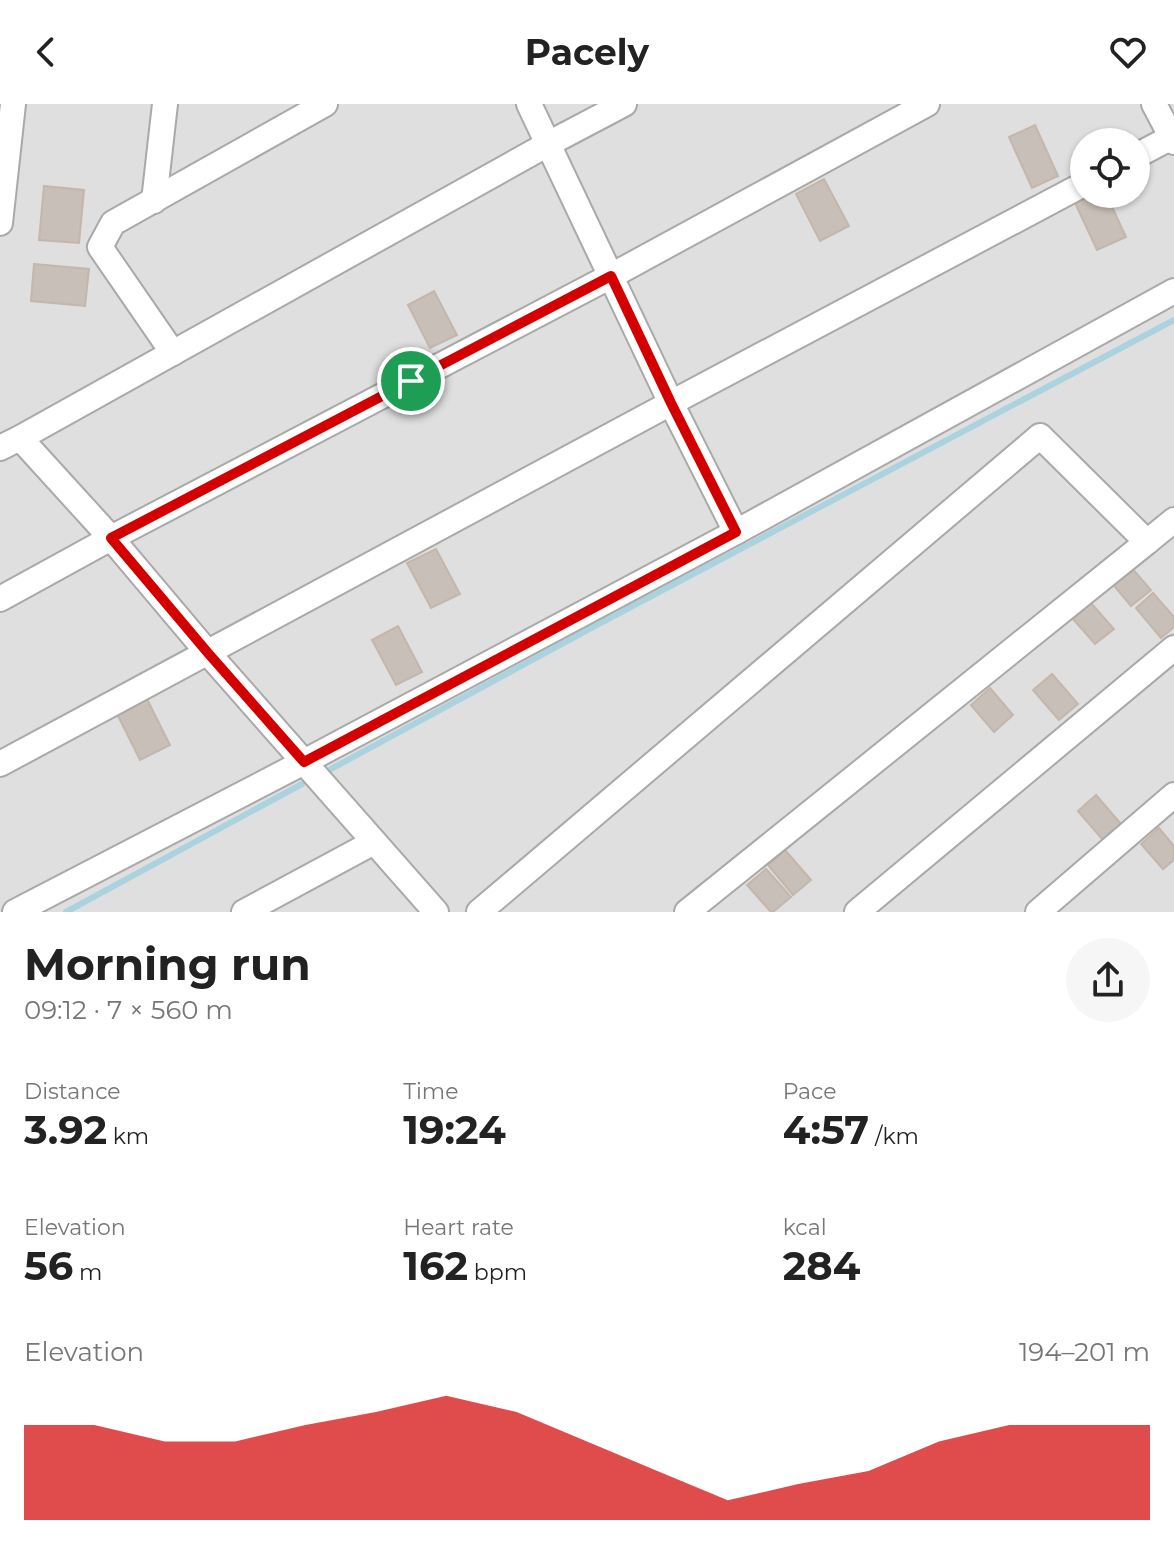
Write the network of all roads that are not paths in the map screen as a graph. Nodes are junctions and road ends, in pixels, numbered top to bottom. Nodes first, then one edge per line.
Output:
1 (13, 104) edge
2 (165, 104) edge
3 (325, 104) edge
4 (529, 104) edge
5 (624, 104) edge
6 (927, 104) edge
7 (1154, 104) edge
8 (1173, 139) edge
9 (548, 144) junction
10 (1150, 150) edge
11 (1070, 191) edge
12 (154, 201) junction
13 (0, 223) edge
14 (611, 276) junction
15 (1174, 291) edge
16 (173, 353) junction
17 (671, 403) junction
18 (5, 445) edge
19 (1174, 520) edge
20 (736, 532) junction
21 (111, 538) junction
22 (1147, 542) junction
23 (0, 599) edge
24 (1174, 648) edge
25 (208, 653) junction
26 (304, 762) junction
27 (0, 764) edge
28 (1174, 795) edge
29 (374, 842) junction
30 (15, 912) edge
31 (244, 912) edge
32 (436, 912) edge
33 (479, 912) edge
34 (687, 912) edge
35 (857, 912) edge
36 (1038, 912) edge

1 - 13 street
2 - 12 street
3 - 12 street
4 - 9 street
5 - 9 street
6 - 14 street
7 - 8 street
8 - 10 street
9 - 14 street
9 - 16 street
11 - 17 street
12 - 16 street
14 - 17 street
14 - 21 street
15 - 20 street
16 - 18 street
17 - 20 street
17 - 25 street
18 - 21 street
19 - 22 street
20 - 26 street
21 - 23 street
21 - 25 street
22 - 33 street
22 - 34 street
24 - 35 street
25 - 26 street
25 - 27 street
26 - 29 street
26 - 30 street
28 - 36 street
29 - 31 street
29 - 32 street

